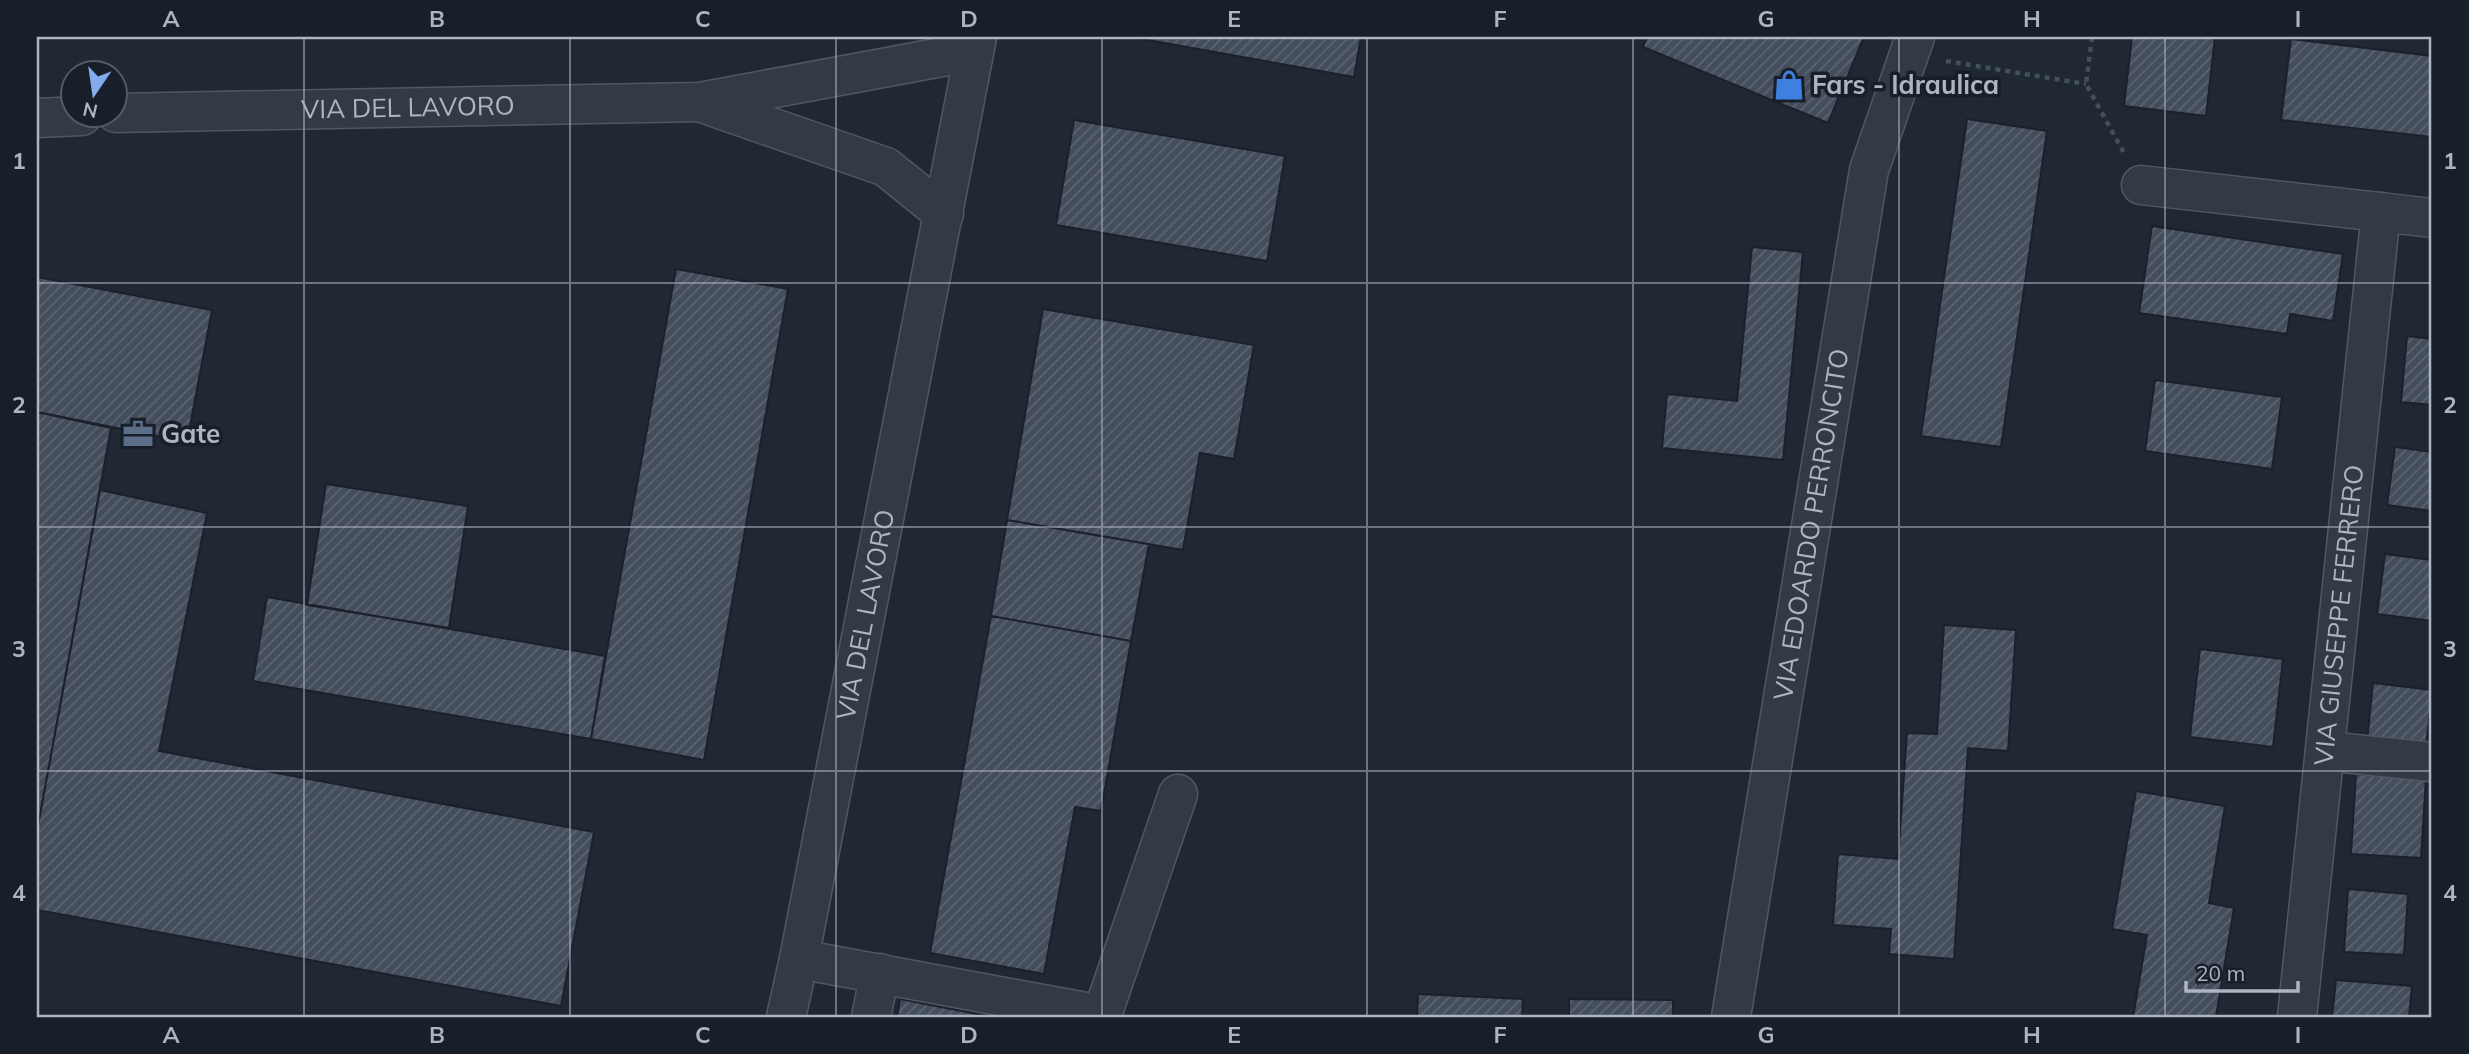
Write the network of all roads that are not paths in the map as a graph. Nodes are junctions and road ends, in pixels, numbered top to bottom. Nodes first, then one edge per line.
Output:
1 (976, 44) edge
2 (1912, 46) edge
3 (700, 102) junction
4 (130, 113) edge
5 (60, 117) edge
6 (37, 118) edge
7 (2141, 185) road end
8 (2381, 212) junction
9 (944, 214) junction
10 (2432, 218) edge
11 (2325, 751) junction
12 (2432, 762) edge
13 (1178, 794) dead end
14 (799, 959) junction
15 (880, 974) junction
16 (1102, 1016) edge
17 (786, 1017) edge
18 (871, 1017) edge
19 (1731, 1017) edge
20 (2297, 1017) edge

1 - 3 street, VIA DEL LAVORO
1 - 9 street, VIA DEL LAVORO
2 - 19 street, VIA EDOARDO PERRONCITO
3 - 4 street, VIA DEL LAVORO
3 - 9 street, VIA DEL LAVORO
5 - 6 street
7 - 8 street
8 - 10 street
8 - 11 street, VIA GIUSEPPE FERRERO
9 - 14 street, VIA DEL LAVORO
11 - 12 street
11 - 20 street, VIA GIUSEPPE FERRERO
13 - 16 street
14 - 15 street
14 - 17 street, VIA DEL LAVORO
15 - 16 street
15 - 18 street

